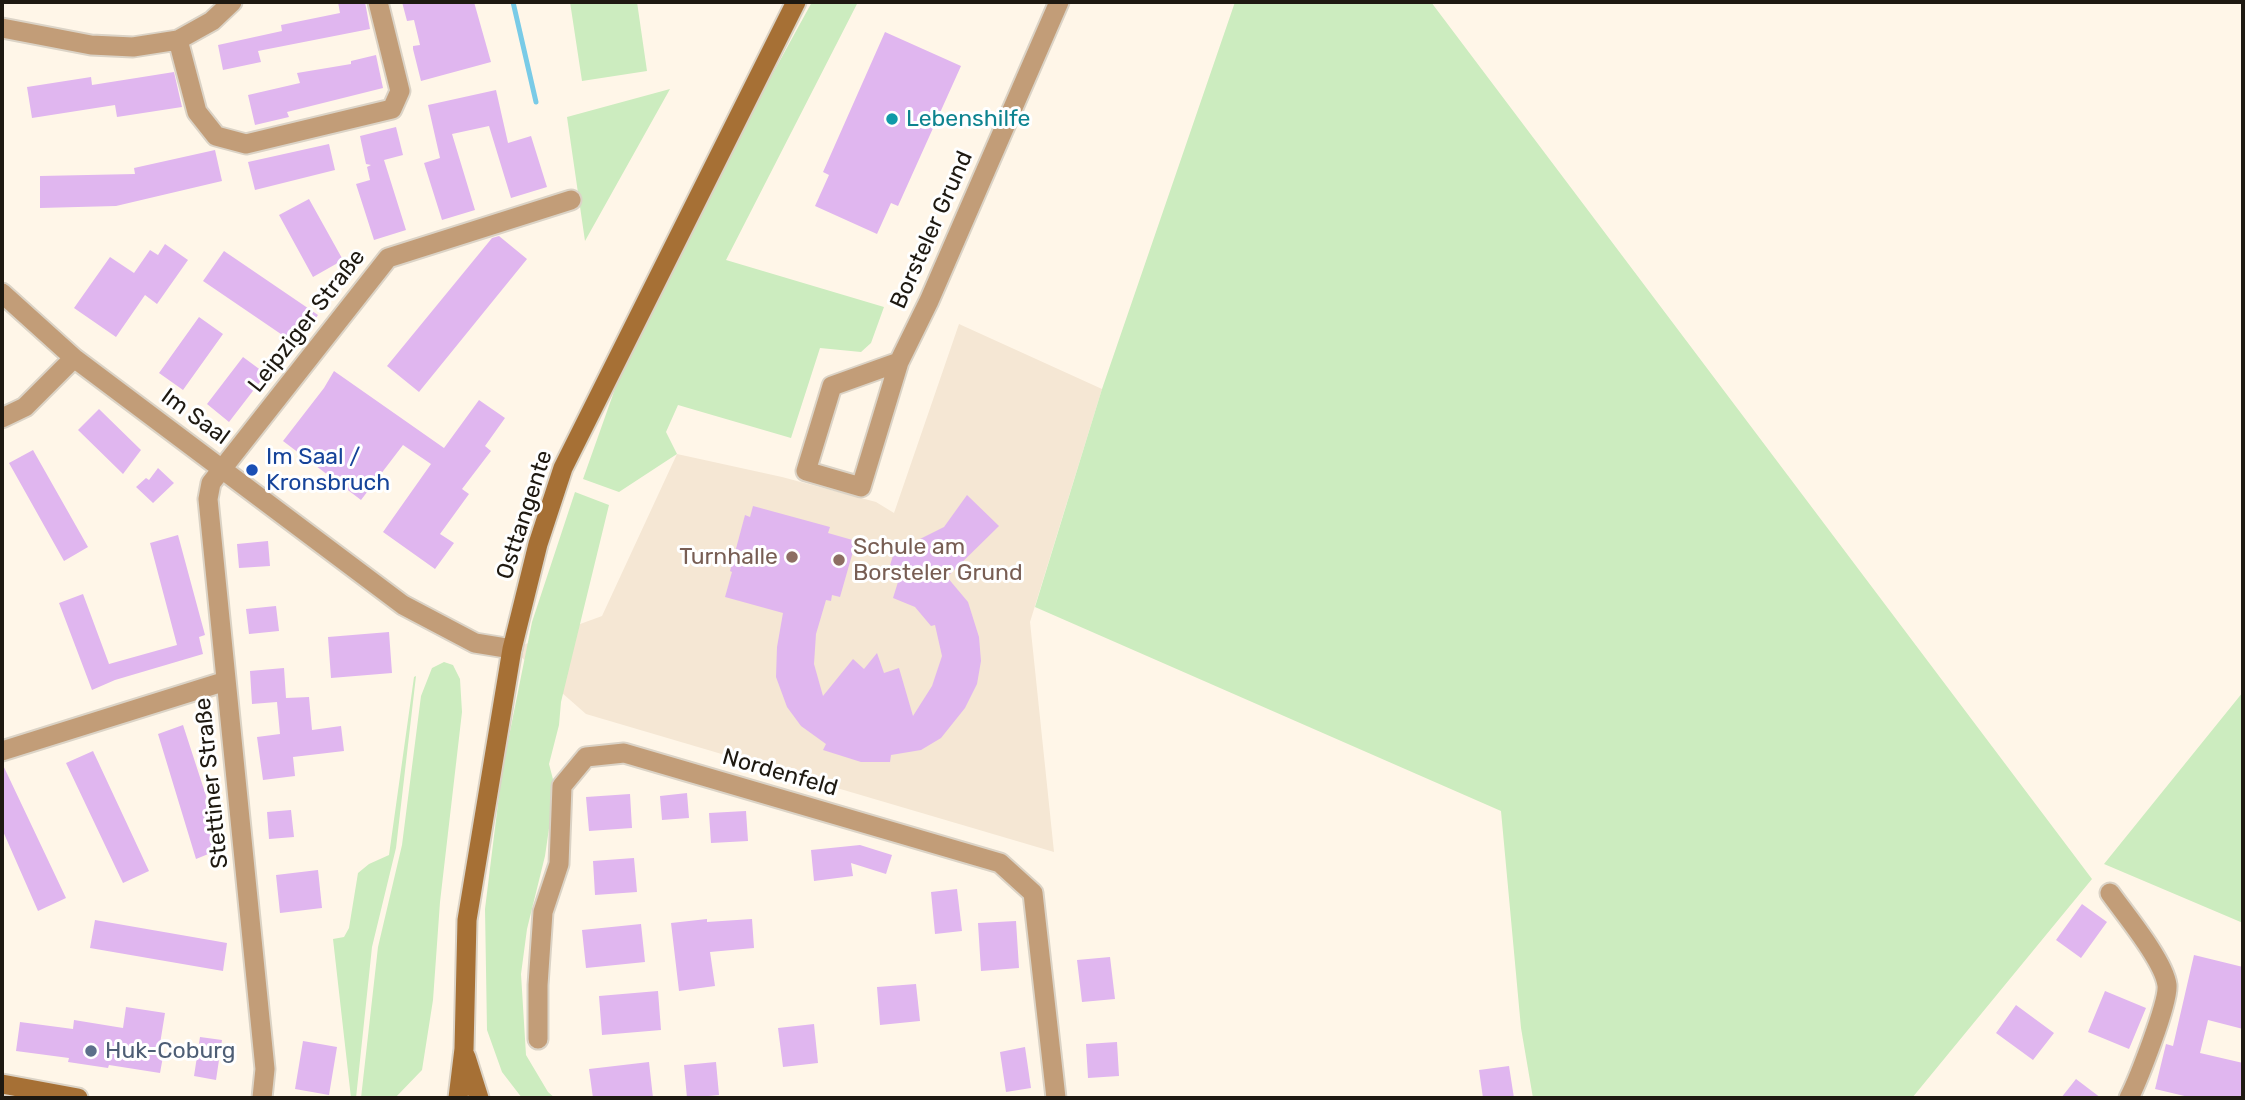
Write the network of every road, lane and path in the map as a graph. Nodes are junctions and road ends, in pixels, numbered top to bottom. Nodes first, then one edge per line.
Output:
1 (232, 2) edge
2 (378, 2) edge
3 (796, 2) edge
4 (1059, 2) edge
5 (2, 28) edge
6 (178, 40) junction
7 (571, 200) dead end
8 (2, 293) edge
9 (74, 358) junction
10 (899, 362) junction
11 (2, 418) edge
12 (222, 467) junction
13 (512, 649) junction
14 (226, 681) junction
15 (2, 751) edge
16 (2110, 893) dead end
17 (538, 1040) dead end
18 (464, 1049) junction
19 (11, 1090) edge
20 (78, 1098) edge
21 (262, 1098) edge
22 (458, 1098) edge
23 (479, 1098) edge
24 (1056, 1098) edge
25 (2129, 1098) edge

1 - 6 street
2 - 6 street
3 - 13 main road, Osttangente
4 - 10 street, Borsteler Grund
5 - 6 street
7 - 12 street, Leipziger Straße
8 - 9 street, Im Saal
9 - 11 street
9 - 12 street, Im Saal
10 - 10 street, Borsteler Grund
12 - 13 street, Im Saal
12 - 14 street, Stettiner Straße
13 - 18 main road, Osttangente
14 - 15 street
14 - 21 street, Stettiner Straße
16 - 25 street
17 - 24 street, Nordenfeld
18 - 22 main road, Osttangente
18 - 23 main road, Osttangente
19 - 20 main road

